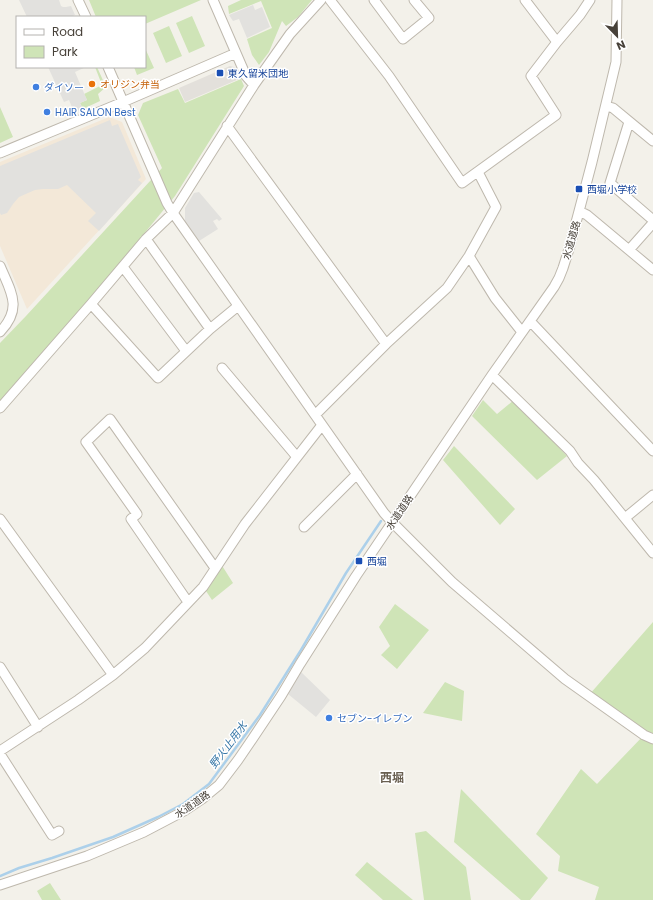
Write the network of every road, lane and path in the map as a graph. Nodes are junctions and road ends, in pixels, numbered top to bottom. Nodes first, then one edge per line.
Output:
1 (78, 0) edge
2 (213, 0) edge
3 (321, 0) edge
4 (330, 0) edge
5 (374, 0) edge
6 (414, 0) edge
7 (525, 0) edge
8 (590, 0) edge
9 (617, 0) edge
10 (86, 16) edge
11 (557, 42) junction
12 (236, 53) junction
13 (108, 68) edge
14 (254, 84) junction
15 (123, 102) junction
16 (606, 106) junction
17 (629, 122) junction
18 (227, 126) junction
19 (653, 142) edge
20 (0, 153) edge
21 (478, 172) junction
22 (579, 211) junction
23 (173, 213) junction
24 (653, 222) edge
25 (146, 239) junction
26 (629, 250) junction
27 (468, 256) junction
28 (0, 266) edge
29 (123, 267) junction
30 (653, 270) edge
31 (91, 304) junction
32 (238, 306) junction
33 (530, 321) junction
34 (210, 329) junction
35 (0, 332) edge
36 (522, 332) junction
37 (386, 344) junction
38 (186, 351) junction
39 (222, 368) dead end
40 (492, 375) junction
41 (0, 408) edge
42 (315, 415) junction
43 (322, 424) junction
44 (653, 451) edge
45 (297, 457) junction
46 (357, 474) junction
47 (653, 496) edge
48 (625, 518) junction
49 (0, 519) edge
50 (392, 522) junction
51 (304, 527) dead end
52 (653, 553) edge
53 (216, 568) junction
54 (188, 602) junction
55 (0, 667) edge
56 (113, 675) junction
57 (38, 727) junction
58 (653, 739) edge
59 (0, 752) edge
60 (58, 831) dead end
61 (0, 885) edge

1 - 10 street
2 - 12 street
3 - 14 street
4 - 21 street
5 - 6 street
7 - 11 street
8 - 11 street
9 - 16 street, 水道道路
11 - 21 street
12 - 14 street
12 - 15 street
13 - 15 street
14 - 18 street
15 - 20 street
15 - 23 street
16 - 17 street
16 - 22 street, 水道道路
17 - 19 street
17 - 24 street
18 - 23 street
18 - 37 street
21 - 27 street
22 - 26 street
22 - 33 street, 水道道路
23 - 25 street
23 - 32 street
24 - 26 street
25 - 29 street
25 - 34 street
26 - 30 street
27 - 36 street
27 - 37 street
28 - 35 street
29 - 31 street
29 - 38 street
31 - 38 street
31 - 41 street
32 - 34 street
32 - 42 street
33 - 36 street, 水道道路
33 - 44 street
34 - 38 street
36 - 40 street, 水道道路
37 - 42 street
39 - 45 street
40 - 48 street
40 - 50 street, 水道道路
42 - 43 street
43 - 45 street
43 - 46 street
45 - 53 street
46 - 50 street
46 - 51 street
47 - 48 street
48 - 52 street
49 - 56 street
50 - 58 street
50 - 61 street, 水道道路
53 - 54 street
53 - 54 street
54 - 56 street
55 - 57 street
56 - 57 street
57 - 59 street
59 - 60 street

